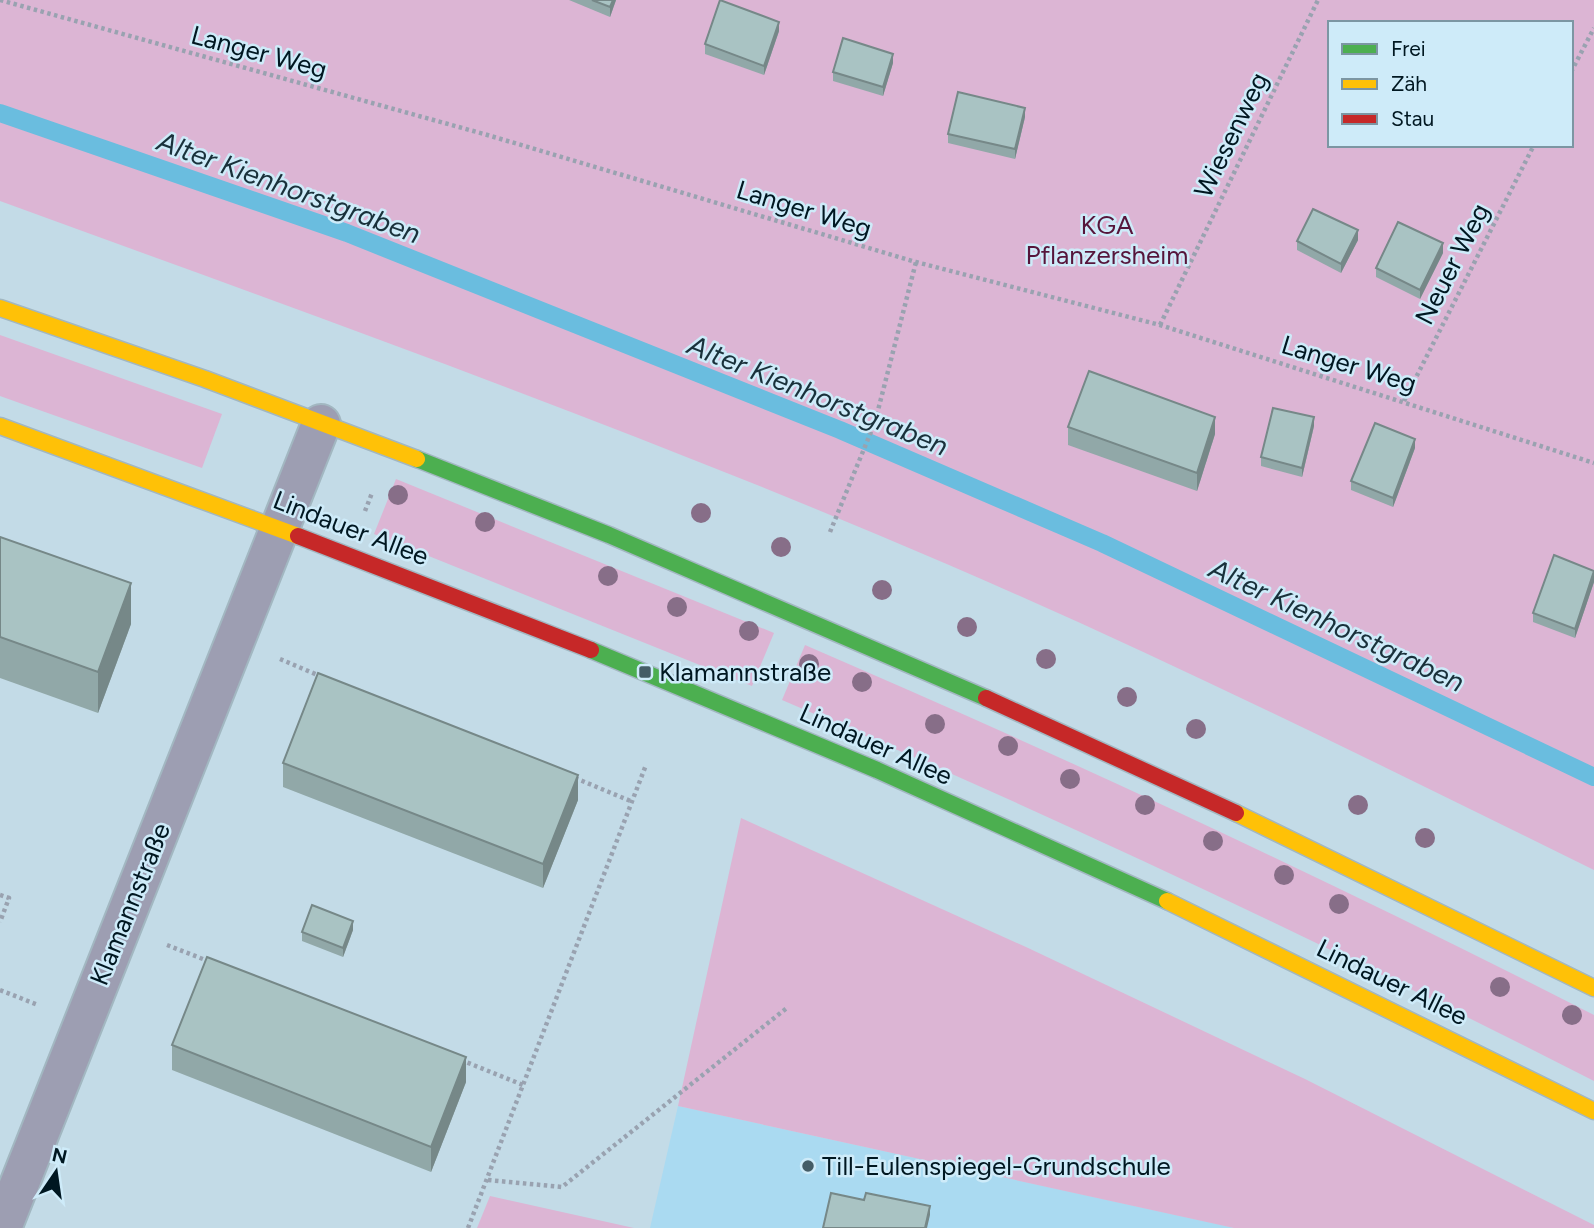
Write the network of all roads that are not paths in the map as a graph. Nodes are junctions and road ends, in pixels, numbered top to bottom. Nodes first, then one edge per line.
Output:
1 (0, 308) edge
2 (321, 424) junction
3 (0, 426) edge
4 (280, 526) junction
5 (1594, 988) edge
6 (1594, 1111) edge
7 (2, 1228) edge

1 - 2 main road
2 - 4 street, Klamannstraße
2 - 5 main road
3 - 4 main road, Lindauer Allee
4 - 6 main road, Lindauer Allee
4 - 7 street, Klamannstraße

